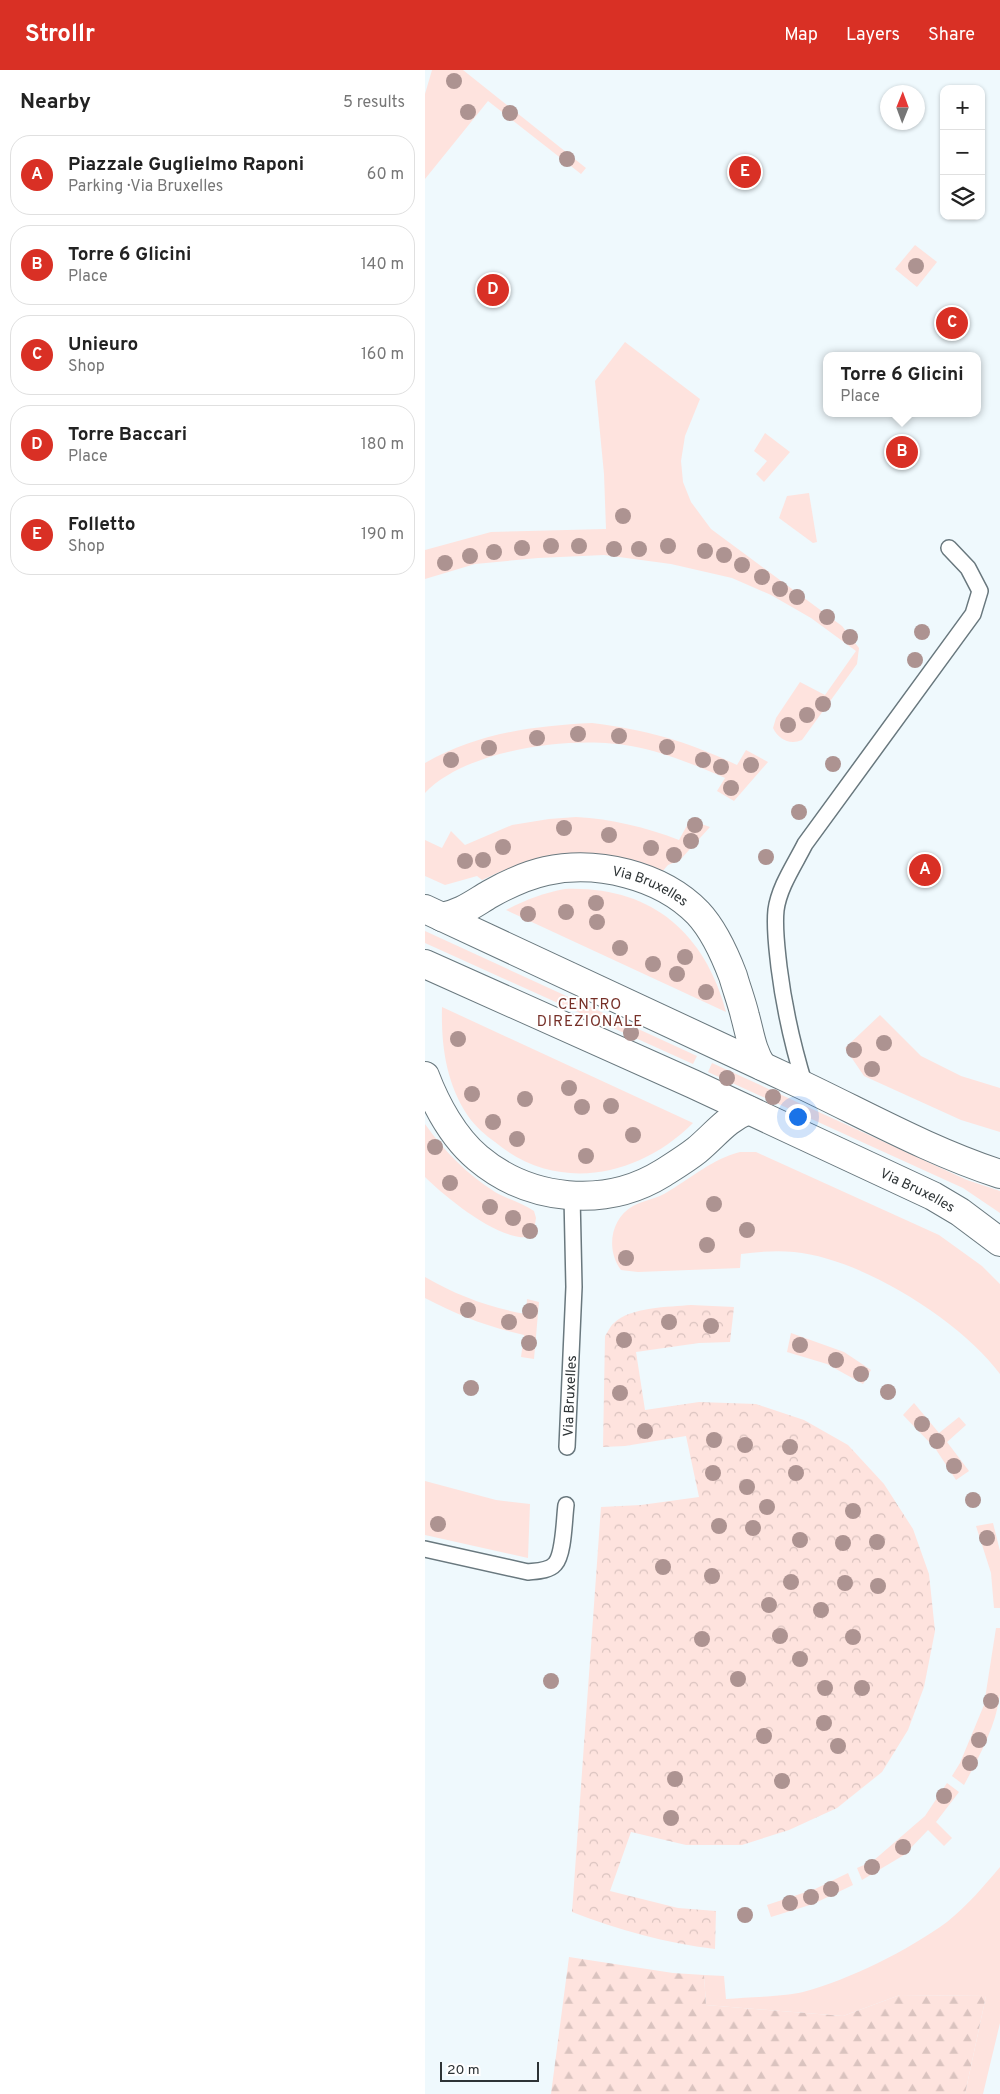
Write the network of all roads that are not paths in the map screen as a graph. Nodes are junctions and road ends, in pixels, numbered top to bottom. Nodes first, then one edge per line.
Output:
1 (949, 548) dead end
2 (434, 913) edge
3 (425, 964) edge
4 (762, 1066) junction
5 (425, 1076) edge
6 (805, 1086) junction
7 (748, 1110) junction
8 (1000, 1174) edge
9 (572, 1196) junction
10 (1000, 1242) edge
11 (567, 1447) dead end
12 (566, 1506) dead end
13 (425, 1549) edge

1 - 6 lane
2 - 4 street, Via Bruxelles
2 - 4 street, Via Bruxelles
3 - 7 street, Via Bruxelles
4 - 6 street, Via Bruxelles
5 - 9 street
6 - 8 street, Via Bruxelles
7 - 9 street
7 - 10 street, Via Bruxelles
9 - 11 lane, Via Bruxelles
12 - 13 lane

